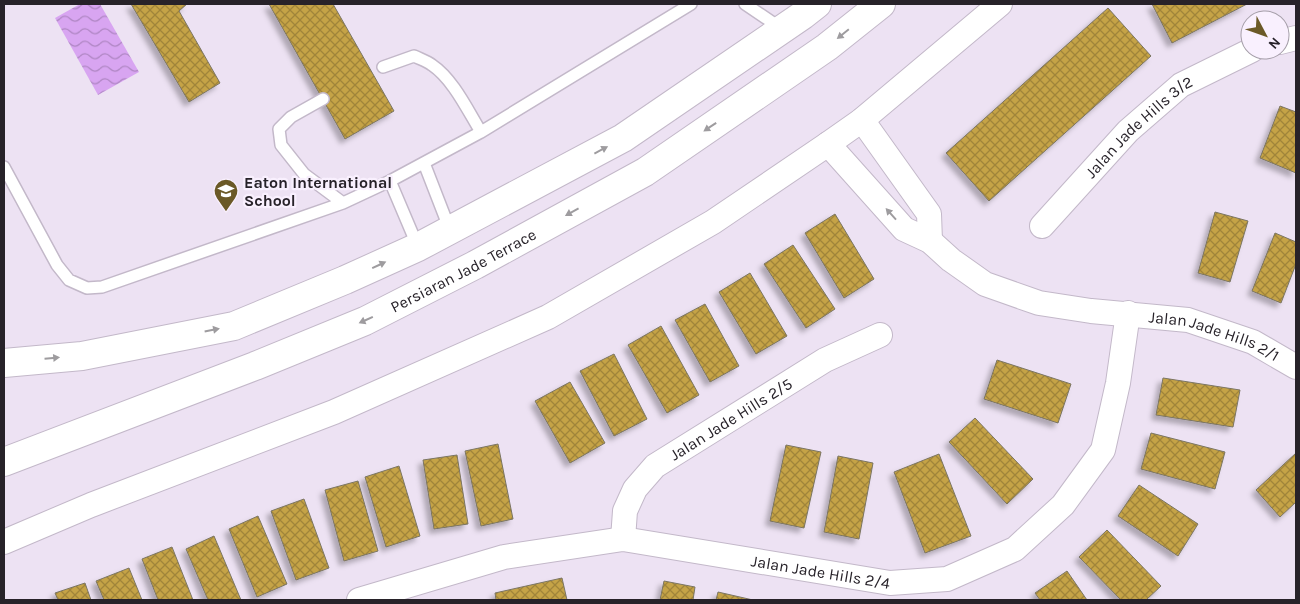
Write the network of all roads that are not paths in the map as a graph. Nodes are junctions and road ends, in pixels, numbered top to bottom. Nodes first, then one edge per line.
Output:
1 (691, 4) edge
2 (746, 4) edge
3 (881, 4) edge
4 (1000, 4) edge
5 (799, 13) edge
6 (1240, 56) edge
7 (384, 67) dead end
8 (323, 99) dead end
9 (862, 120) junction
10 (481, 132) junction
11 (828, 144) junction
12 (424, 163) junction
13 (4, 168) edge
14 (390, 181) junction
15 (343, 203) junction
16 (1042, 226) dead end
17 (450, 230) junction
18 (930, 241) junction
19 (418, 247) junction
20 (1128, 314) junction
21 (880, 335) dead end
22 (4, 362) edge
23 (1296, 367) edge
24 (4, 462) edge
25 (623, 539) junction
26 (4, 542) edge
27 (359, 600) edge

1 - 10 lane
2 - 5 lane
3 -> 24 street, Persiaran Jade Terrace
4 - 9 street
17 -> 5 street
6 - 16 street, Jalan Jade Hills 3/2
7 - 10 lane
8 - 15 lane
9 - 11 street
9 - 18 street
10 - 12 lane
18 -> 11 street, Jalan Jade Hills 2/1
11 - 26 street
12 - 14 lane
12 - 17 lane
13 - 15 lane
14 - 15 lane
14 - 19 lane
17 - 19 street
18 - 20 street, Jalan Jade Hills 2/1
22 -> 19 street
20 - 23 street, Jalan Jade Hills 2/1
20 - 25 street, Jalan Jade Hills 2/4
21 - 25 street, Jalan Jade Hills 2/5
25 - 27 street, Jalan Jade Hills 2/4

